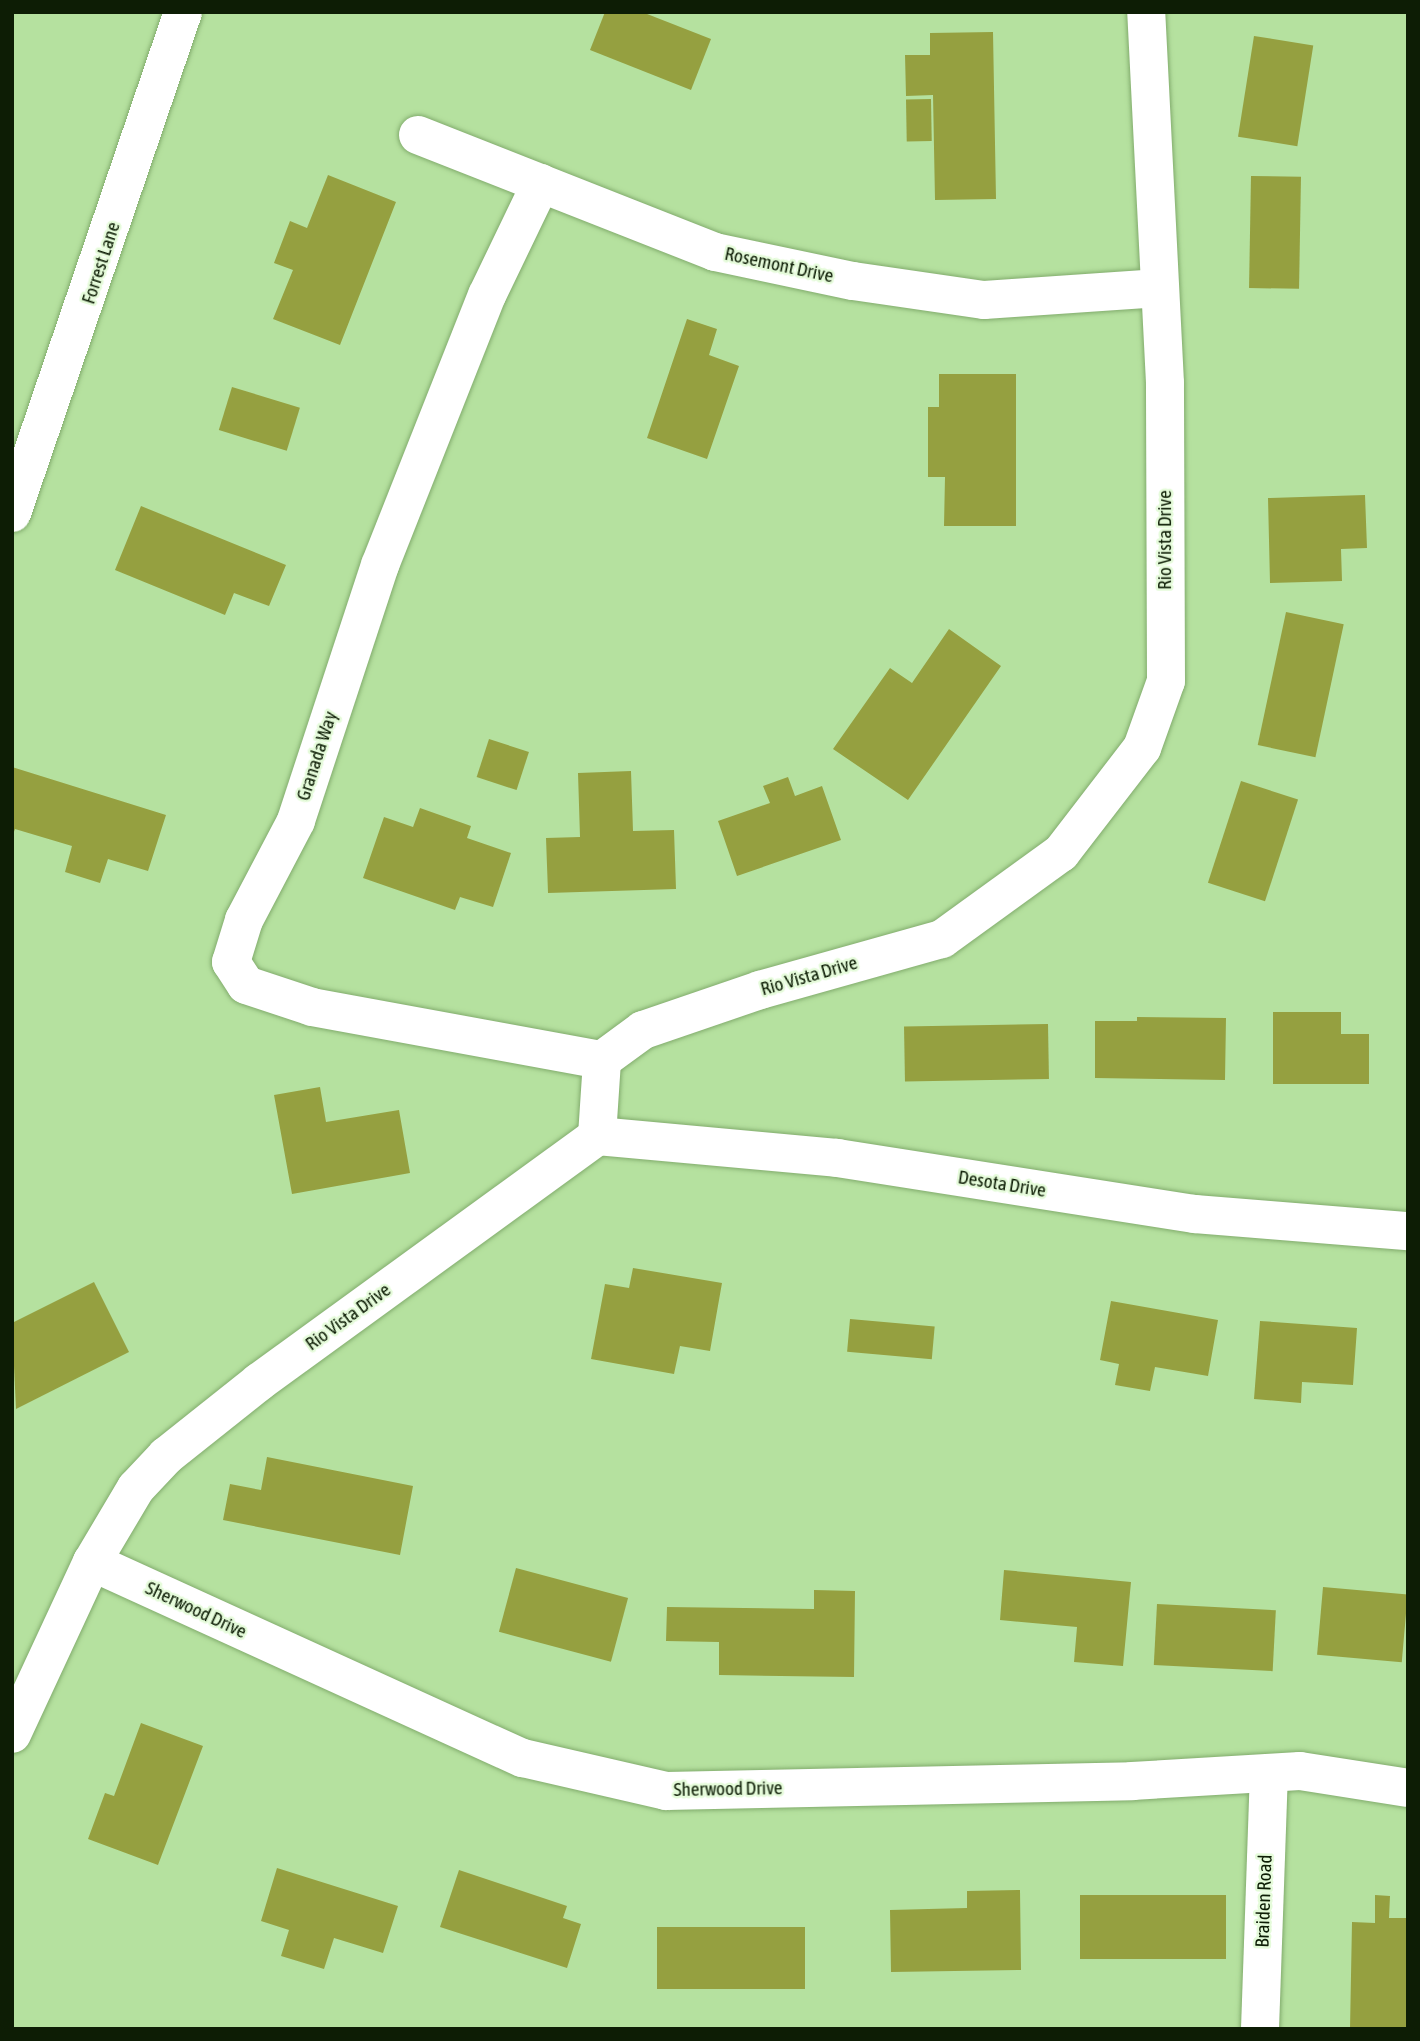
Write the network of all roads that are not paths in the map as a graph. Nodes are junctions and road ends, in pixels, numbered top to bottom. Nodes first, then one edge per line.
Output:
1 (183, 12) edge
2 (1146, 12) edge
3 (418, 135) dead end
4 (541, 183) junction
5 (1160, 288) junction
6 (12, 513) edge
7 (602, 1060) junction
8 (597, 1136) junction
9 (1408, 1231) edge
10 (92, 1562) junction
11 (12, 1734) edge
12 (1269, 1773) junction
13 (1408, 1788) edge
14 (1260, 2029) edge

1 - 6 street, Forrest Lane
2 - 5 street, Rio Vista Drive
3 - 4 street, Rosemont Drive
4 - 5 street, Rosemont Drive
4 - 7 street, Granada Way
5 - 7 street, Rio Vista Drive
7 - 8 street
8 - 9 street, Desota Drive
8 - 10 street, Rio Vista Drive
10 - 11 street, Rio Vista Drive
10 - 12 street, Sherwood Drive
12 - 13 street, Sherwood Drive
12 - 14 street, Braiden Road

